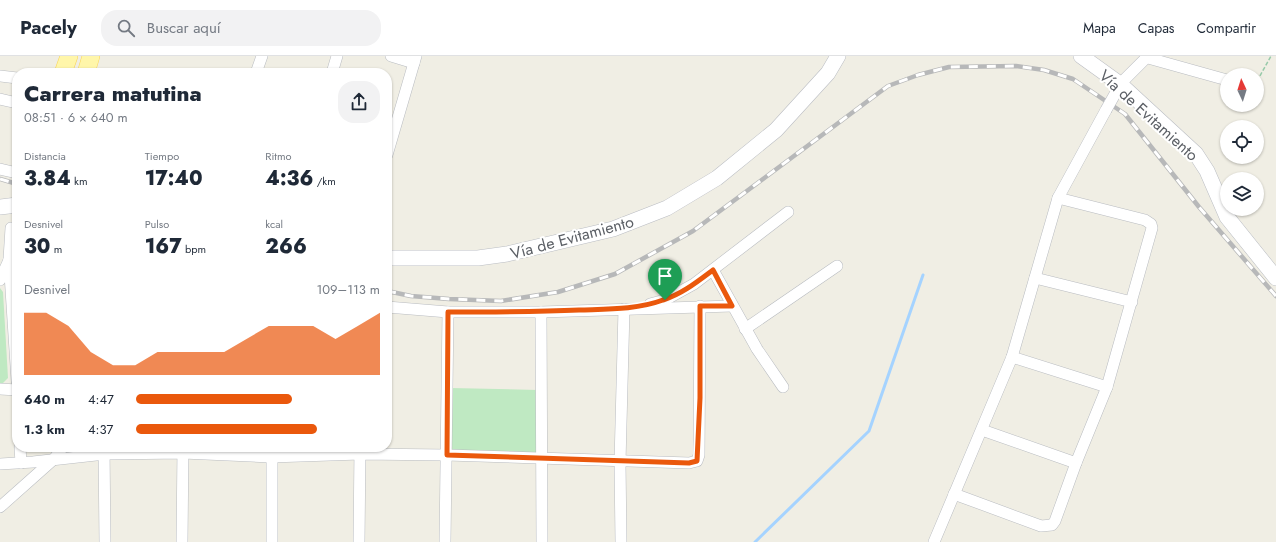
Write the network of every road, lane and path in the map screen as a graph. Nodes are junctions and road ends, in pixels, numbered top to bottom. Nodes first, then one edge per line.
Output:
1 (68, 56) edge
2 (91, 56) edge
3 (262, 56) edge
4 (337, 56) edge
5 (391, 56) edge
6 (838, 56) edge
7 (1081, 56) edge
8 (1271, 56) edge
9 (1148, 57) edge
10 (415, 59) edge
11 (64, 68) edge
12 (87, 68) edge
13 (258, 68) edge
14 (333, 68) edge
15 (1264, 68) edge
16 (0, 76) edge
17 (12, 77) edge
18 (1220, 78) edge
19 (1117, 89) junction
20 (0, 99) edge
21 (12, 102) edge
22 (392, 129) edge
23 (0, 169) edge
24 (12, 173) edge
25 (1058, 198) junction
26 (12, 206) edge
27 (0, 207) edge
28 (788, 212) dead end
29 (9, 228) edge
30 (392, 258) edge
31 (10, 260) junction
32 (837, 266) dead end
33 (713, 270) junction
34 (1035, 278) junction
35 (1276, 278) edge
36 (0, 280) edge
37 (12, 295) edge
38 (1132, 302) junction
39 (700, 306) junction
40 (732, 306) junction
41 (392, 307) edge
42 (624, 309) junction
43 (448, 312) junction
44 (541, 312) junction
45 (745, 329) junction
46 (1012, 357) junction
47 (783, 387) dead end
48 (1107, 387) junction
49 (0, 390) edge
50 (12, 390) edge
51 (982, 430) junction
52 (20, 452) edge
53 (59, 452) edge
54 (94, 452) edge
55 (105, 452) edge
56 (183, 452) edge
57 (272, 452) edge
58 (360, 452) edge
59 (382, 452) edge
60 (447, 455) junction
61 (54, 459) junction
62 (542, 459) junction
63 (620, 462) junction
64 (1076, 462) junction
65 (21, 463) junction
66 (0, 464) edge
67 (954, 494) junction
68 (0, 507) edge
69 (105, 542) edge
70 (182, 542) edge
71 (272, 542) edge
72 (359, 542) edge
73 (446, 542) edge
74 (542, 542) edge
75 (621, 542) edge
76 (934, 542) edge

1 - 11 main road
2 - 12 main road
3 - 13 street
4 - 14 street
5 - 10 street
6 - 30 main road, Vía de Evitamiento
7 - 19 main road, Vía de Evitamiento
8 - 15 path
9 - 18 street
9 - 19 street
10 - 22 street
16 - 17 street
19 - 25 street, bridge
19 - 35 main road, Vía de Evitamiento
20 - 21 street
23 - 24 street
25 - 34 street
25 - 38 street
26 - 27 main road
28 - 33 street
29 - 31 street
31 - 36 street
31 - 37 street
32 - 45 street
33 - 40 street
33 - 42 street
34 - 38 street
34 - 46 street
38 - 48 street
39 - 40 street
39 - 42 street
39 - 63 street
40 - 45 street
41 - 43 street
42 - 44 street
42 - 63 street
43 - 44 street
43 - 60 street
44 - 62 street
45 - 47 street
46 - 48 street
46 - 51 street
48 - 64 street
49 - 50 street
51 - 64 street
51 - 67 street
52 - 65 street
53 - 61 street
54 - 61 street
55 - 69 street
56 - 70 street
57 - 71 street
58 - 72 street
59 - 60 street
60 - 62 street
60 - 73 street
61 - 65 street
61 - 68 street
62 - 63 street
62 - 74 street
63 - 75 street
64 - 67 street
65 - 66 street
67 - 76 street

